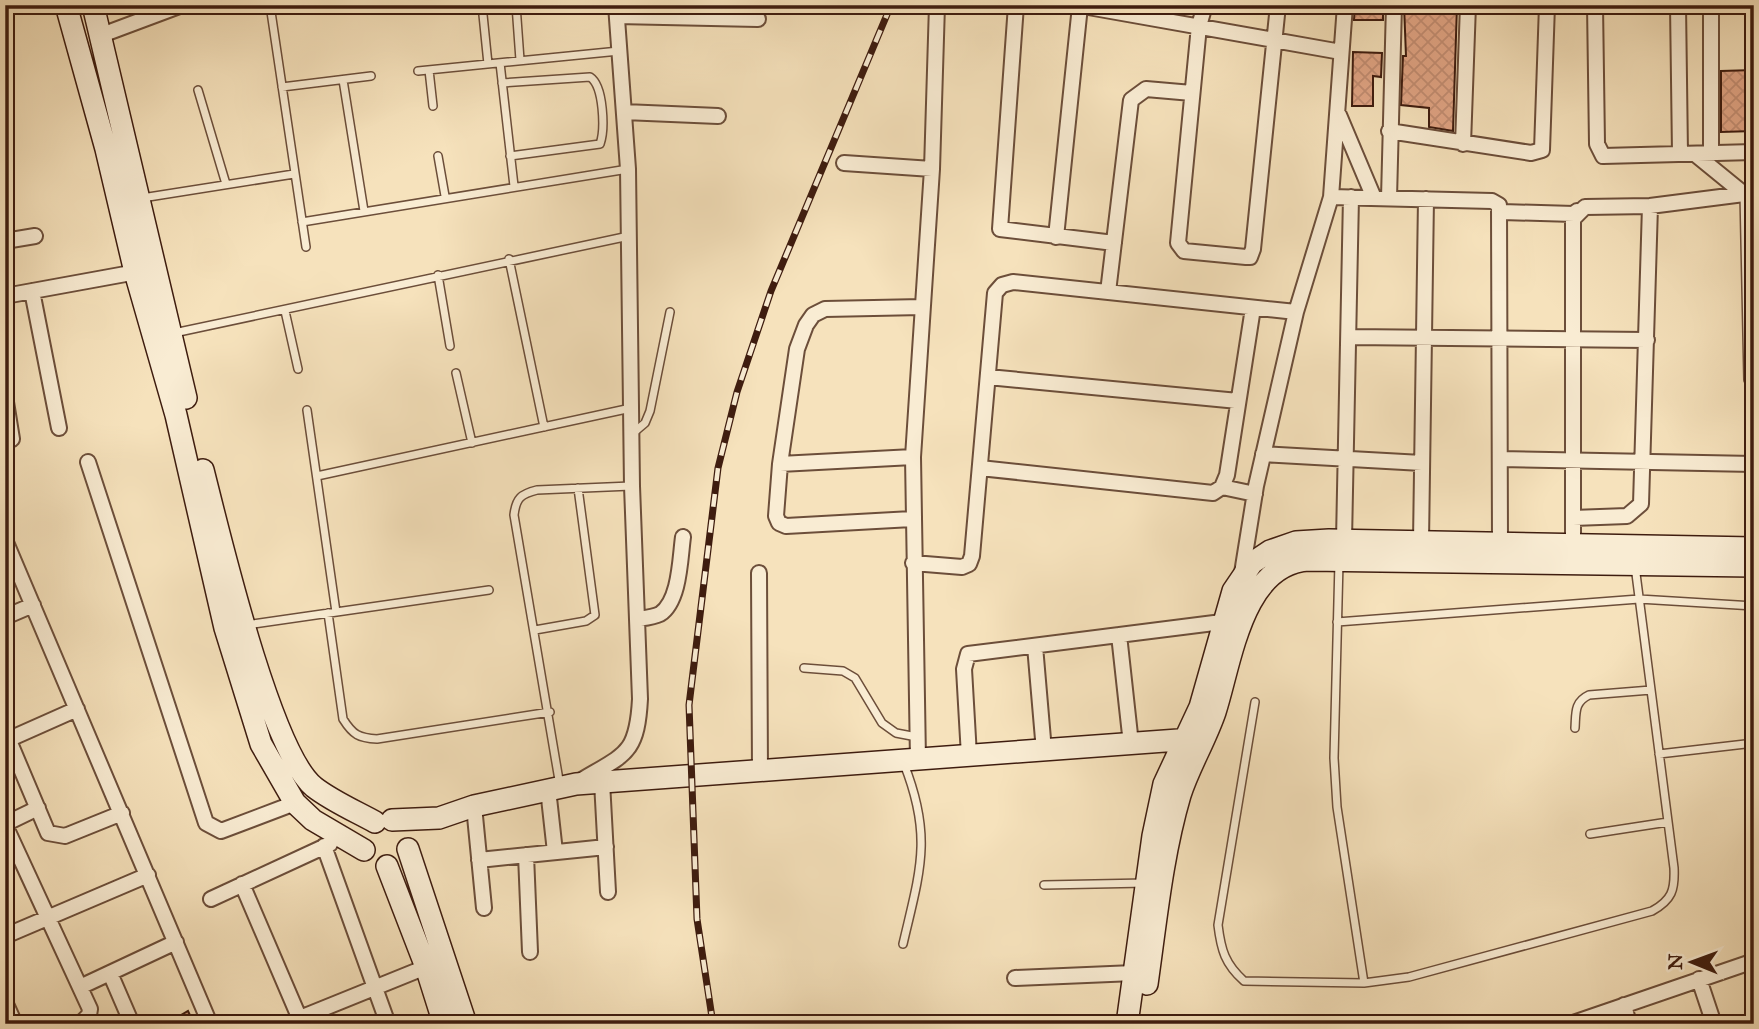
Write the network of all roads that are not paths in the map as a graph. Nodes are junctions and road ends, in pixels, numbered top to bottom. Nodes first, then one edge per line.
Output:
1 (182, 5) edge
2 (270, 5) edge
3 (482, 5) edge
4 (532, 5) edge
5 (937, 5) edge
6 (1016, 5) edge
7 (1205, 5) edge
8 (1278, 5) edge
9 (1345, 5) edge
10 (1394, 5) edge
11 (1468, 5) edge
12 (1546, 5) edge
13 (1595, 5) edge
14 (1678, 5) edge
15 (1711, 5) edge
16 (516, 6) edge
17 (1079, 6) edge
18 (92, 8) edge
19 (68, 10) edge
20 (617, 11) edge
21 (715, 12) edge
22 (758, 19) dead end
23 (1199, 26) junction
24 (99, 37) junction
25 (1275, 40) junction
26 (620, 51) junction
27 (1341, 52) junction
28 (520, 61) junction
29 (500, 62) junction
30 (488, 64) junction
31 (429, 70) junction
32 (418, 71) dead end
33 (371, 76) dead end
34 (343, 80) junction
35 (502, 83) junction
36 (282, 87) junction
37 (198, 90) dead end
38 (1192, 93) junction
39 (433, 106) dead end
40 (1337, 111) junction
41 (624, 112) junction
42 (718, 116) dead end
43 (1389, 131) junction
44 (1463, 144) junction
45 (1754, 152) edge
46 (1711, 153) junction
47 (1679, 154) junction
48 (1695, 154) junction
49 (438, 156) dead end
50 (510, 156) junction
51 (844, 163) dead end
52 (628, 169) junction
53 (932, 169) junction
54 (294, 174) junction
55 (226, 184) junction
56 (514, 186) junction
57 (1749, 195) edge
58 (445, 196) junction
59 (1331, 197) junction
60 (1351, 197) junction
61 (137, 198) junction
62 (1374, 198) junction
63 (1389, 198) junction
64 (1426, 200) junction
65 (1650, 206) junction
66 (364, 211) junction
67 (1577, 211) junction
68 (1502, 212) junction
69 (302, 222) junction
70 (35, 236) dead end
71 (629, 236) junction
72 (1056, 237) junction
73 (5, 241) edge
74 (1114, 243) junction
75 (306, 247) dead end
76 (509, 259) junction
77 (145, 270) junction
78 (438, 275) junction
79 (32, 291) junction
80 (1108, 292) junction
81 (5, 296) edge
82 (1750, 306) edge
83 (922, 307) junction
84 (1253, 308) junction
85 (285, 311) junction
86 (670, 312) dead end
87 (1296, 312) junction
88 (170, 334) junction
89 (1350, 337) junction
90 (1424, 338) junction
91 (1501, 338) junction
92 (1573, 339) junction
93 (1647, 340) junction
94 (450, 345) dead end
95 (298, 369) dead end
96 (456, 373) dead end
97 (988, 377) junction
98 (1748, 380) dead end
99 (5, 396) edge
100 (1238, 401) junction
101 (631, 408) junction
102 (307, 410) dead end
103 (544, 427) junction
104 (59, 428) dead end
105 (631, 435) junction
106 (12, 439) dead end
107 (472, 443) junction
108 (1264, 454) junction
109 (913, 457) junction
110 (1346, 458) junction
111 (1500, 460) junction
112 (88, 462) dead end
113 (1573, 462) junction
114 (1645, 462) junction
115 (1422, 463) junction
116 (780, 464) junction
117 (1754, 464) edge
118 (980, 468) junction
119 (317, 477) junction
120 (632, 486) junction
121 (578, 488) junction
122 (1222, 488) junction
123 (1255, 494) junction
124 (1573, 518) junction
125 (912, 519) junction
126 (683, 537) dead end
127 (1344, 540) junction
128 (5, 541) edge
129 (1421, 541) junction
130 (1500, 545) junction
131 (1573, 546) junction
132 (1754, 548) edge
133 (1339, 562) junction
134 (913, 563) junction
135 (1635, 566) junction
136 (1754, 566) edge
137 (759, 573) dead end
138 (1241, 578) junction
139 (489, 590) dead end
140 (1639, 599) junction
141 (33, 605) junction
142 (1754, 606) edge
143 (1246, 610) junction
144 (332, 613) junction
145 (5, 617) edge
146 (638, 619) junction
147 (1222, 622) junction
148 (1337, 622) junction
149 (235, 626) junction
150 (535, 630) junction
151 (1119, 635) junction
152 (1035, 646) junction
153 (804, 667) dead end
154 (1651, 690) junction
155 (1255, 702) dead end
156 (77, 709) junction
157 (550, 712) junction
158 (1575, 728) dead end
159 (6, 737) edge
160 (918, 737) junction
161 (1205, 738) junction
162 (1183, 740) junction
163 (1754, 743) edge
164 (1131, 744) junction
165 (1044, 751) junction
166 (1660, 754) junction
167 (969, 756) junction
168 (910, 760) junction
169 (761, 771) junction
170 (602, 782) junction
171 (561, 786) junction
172 (295, 803) junction
173 (474, 806) junction
174 (38, 808) junction
175 (122, 813) junction
176 (439, 818) junction
177 (384, 821) junction
178 (1668, 822) junction
179 (5, 824) edge
180 (1590, 834) dead end
181 (333, 842) junction
182 (409, 845) junction
183 (606, 847) junction
184 (364, 850) junction
185 (555, 852) junction
186 (526, 855) junction
187 (479, 860) junction
188 (387, 866) junction
189 (148, 874) junction
190 (1146, 883) junction
191 (242, 884) junction
192 (1044, 885) dead end
193 (608, 892) dead end
194 (211, 899) dead end
195 (484, 908) dead end
196 (49, 917) junction
197 (5, 936) edge
198 (176, 942) junction
199 (903, 944) dead end
200 (530, 952) dead end
201 (1754, 961) edge
202 (426, 967) junction
203 (110, 973) junction
204 (1134, 973) junction
205 (1015, 978) dead end
206 (1699, 979) junction
207 (1364, 983) junction
208 (80, 987) junction
209 (376, 989) junction
210 (5, 1002) edge
211 (1624, 1005) junction
212 (301, 1021) edge
213 (15, 1024) edge
214 (80, 1024) edge
215 (132, 1024) edge
216 (210, 1024) edge
217 (285, 1024) edge
218 (388, 1024) edge
219 (444, 1024) edge
220 (466, 1024) edge
221 (1127, 1024) edge
222 (1141, 1024) edge
223 (1570, 1024) edge
224 (1629, 1024) edge
225 (1714, 1024) edge

1 - 24 street
2 - 36 lane
3 - 30 lane
4 - 16 lane
5 - 53 street
6 - 72 street
7 - 23 street
8 - 25 street
9 - 27 street
10 - 43 street
11 - 44 street
12 - 44 street
13 - 47 street
14 - 47 street
15 - 46 street
16 - 28 lane
17 - 23 street
17 - 72 street
18 - 24 main road
19 - 77 main road
20 - 21 street
20 - 26 street
21 - 22 street
23 - 25 street
23 - 38 street
24 - 61 main road
25 - 27 street
25 - 38 street
26 - 28 lane
26 - 41 street
27 - 40 street
28 - 29 lane
29 - 30 lane
29 - 35 lane
30 - 31 lane
31 - 32 lane
31 - 39 lane
33 - 34 lane
34 - 36 lane
34 - 66 lane
35 - 50 lane
35 - 50 lane
36 - 54 lane
37 - 55 lane
38 - 74 street
40 - 59 street
40 - 62 street
41 - 42 street
41 - 52 street
43 - 44 street
43 - 63 street
45 - 46 street
46 - 48 street
47 - 48 street
48 - 57 street
49 - 58 lane
50 - 56 lane
51 - 53 street
52 - 56 lane
52 - 71 street
53 - 83 street
54 - 55 lane
54 - 69 lane
55 - 61 lane
56 - 58 lane
57 - 65 street
57 - 82 lane
58 - 66 lane
59 - 60 street
59 - 87 street
60 - 62 street
60 - 89 street
61 - 77 main road
62 - 63 street
63 - 64 street
64 - 68 street
64 - 90 street
65 - 67 street
65 - 93 street
66 - 69 lane
67 - 68 street
67 - 92 street
68 - 91 street
69 - 75 lane
70 - 73 street
71 - 76 lane
71 - 101 street
72 - 74 street
74 - 80 street
76 - 78 lane
76 - 103 lane
77 - 79 street
77 - 88 main road
77 - 149 main road
78 - 85 lane
78 - 94 lane
79 - 81 street
79 - 104 street
80 - 84 street
80 - 97 street
82 - 98 lane
83 - 109 street
83 - 116 street
84 - 87 street
84 - 100 street
85 - 88 lane
85 - 95 lane
86 - 105 lane
87 - 108 street
88 - 149 main road
89 - 90 street
89 - 110 street
90 - 91 street
90 - 115 street
91 - 92 street
91 - 111 street
92 - 93 street
92 - 113 street
93 - 114 street
96 - 107 lane
97 - 100 street
97 - 118 street
99 - 106 street
100 - 122 street
101 - 103 lane
101 - 105 street
102 - 119 lane
103 - 107 lane
105 - 120 street
107 - 119 lane
108 - 110 street
108 - 123 street
109 - 116 street
109 - 125 street
110 - 115 street
110 - 127 street
111 - 113 street
111 - 130 street
112 - 172 street
113 - 114 street
113 - 124 street
114 - 117 street
114 - 124 street
115 - 129 street
116 - 125 street
118 - 122 street
118 - 134 street
119 - 144 lane
120 - 121 lane
120 - 146 street
121 - 150 lane
121 - 150 lane
122 - 123 street
123 - 138 street
124 - 131 street
125 - 134 street
126 - 146 street
127 - 129 main road
127 - 138 main road
128 - 141 street
129 - 130 main road
130 - 131 main road
131 - 132 main road
133 - 135 main road
133 - 143 main road
133 - 148 lane
134 - 160 street
135 - 136 main road
135 - 140 lane
137 - 169 street
138 - 143 street
138 - 147 main road
139 - 144 lane
140 - 142 lane
140 - 148 lane
140 - 154 lane
141 - 145 street
141 - 156 street
143 - 161 main road
144 - 149 lane
144 - 157 lane
146 - 171 street
147 - 151 street
147 - 162 main road
148 - 207 lane
149 - 172 main road
149 - 177 main road
150 - 157 lane
151 - 152 street
151 - 164 street
152 - 165 street
152 - 167 street
153 - 160 lane
154 - 158 lane
154 - 166 lane
155 - 207 lane
156 - 159 street
156 - 175 street
157 - 171 lane
159 - 174 street
160 - 168 street
161 - 162 main road
161 - 222 main road
162 - 164 main road
162 - 190 main road
163 - 166 lane
164 - 165 main road
165 - 167 main road
166 - 178 lane
167 - 168 main road
168 - 169 main road
168 - 199 lane
169 - 170 main road
170 - 171 main road
170 - 183 street
171 - 173 main road
171 - 185 street
172 - 181 main road
173 - 176 main road
173 - 187 street
174 - 175 street
174 - 179 street
175 - 189 street
176 - 177 main road
176 - 182 main road
177 - 182 main road
177 - 184 main road
178 - 180 lane
178 - 207 lane
179 - 196 street
181 - 184 main road
181 - 191 street
181 - 209 street
182 - 188 main road
182 - 220 main road
183 - 185 street
183 - 193 street
184 - 188 main road
185 - 186 street
186 - 187 street
186 - 200 street
187 - 195 street
188 - 202 main road
189 - 196 street
189 - 198 street
190 - 192 lane
190 - 204 main road
191 - 194 street
191 - 212 street
196 - 197 street
196 - 208 street
198 - 203 street
198 - 216 street
201 - 206 street
202 - 209 street
202 - 219 main road
203 - 208 street
203 - 215 street
204 - 205 street
204 - 221 main road
206 - 211 street
206 - 225 street
208 - 214 street
209 - 212 street
209 - 218 street
210 - 213 street
211 - 223 street
211 - 224 street
212 - 217 street

